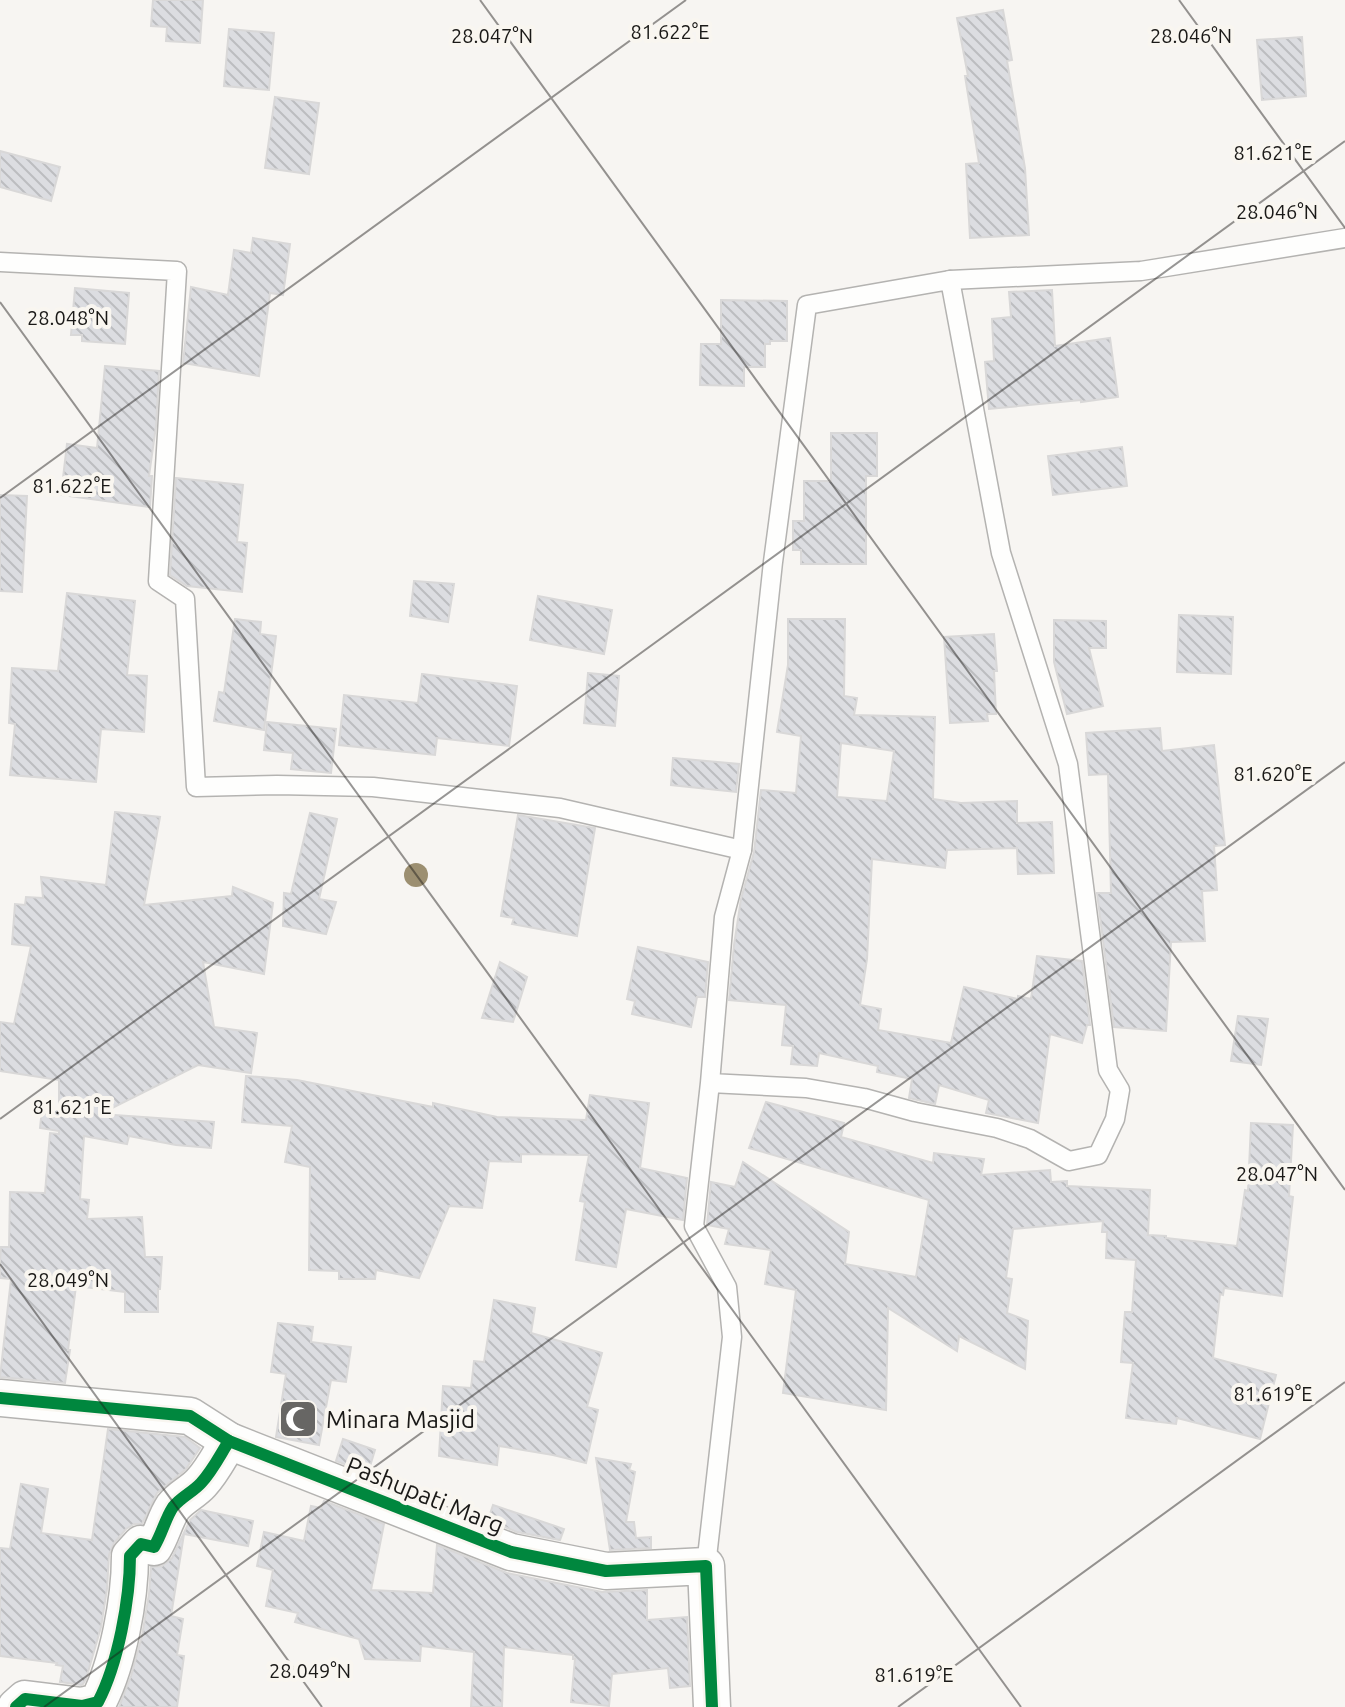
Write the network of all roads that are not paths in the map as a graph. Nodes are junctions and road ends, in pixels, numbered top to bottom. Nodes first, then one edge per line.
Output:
1 (1345, 238) edge
2 (0, 262) edge
3 (950, 280) junction
4 (742, 850) junction
5 (710, 1083) junction
6 (0, 1398) edge
7 (229, 1441) junction
8 (706, 1566) junction
9 (16, 1707) edge
10 (712, 1707) edge

1 - 3 lane
2 - 4 lane
3 - 4 lane
3 - 5 lane
4 - 5 lane
5 - 8 lane
6 - 7 street, Pashupati Marg
7 - 8 street, Pashupati Marg
7 - 9 street
8 - 10 street

